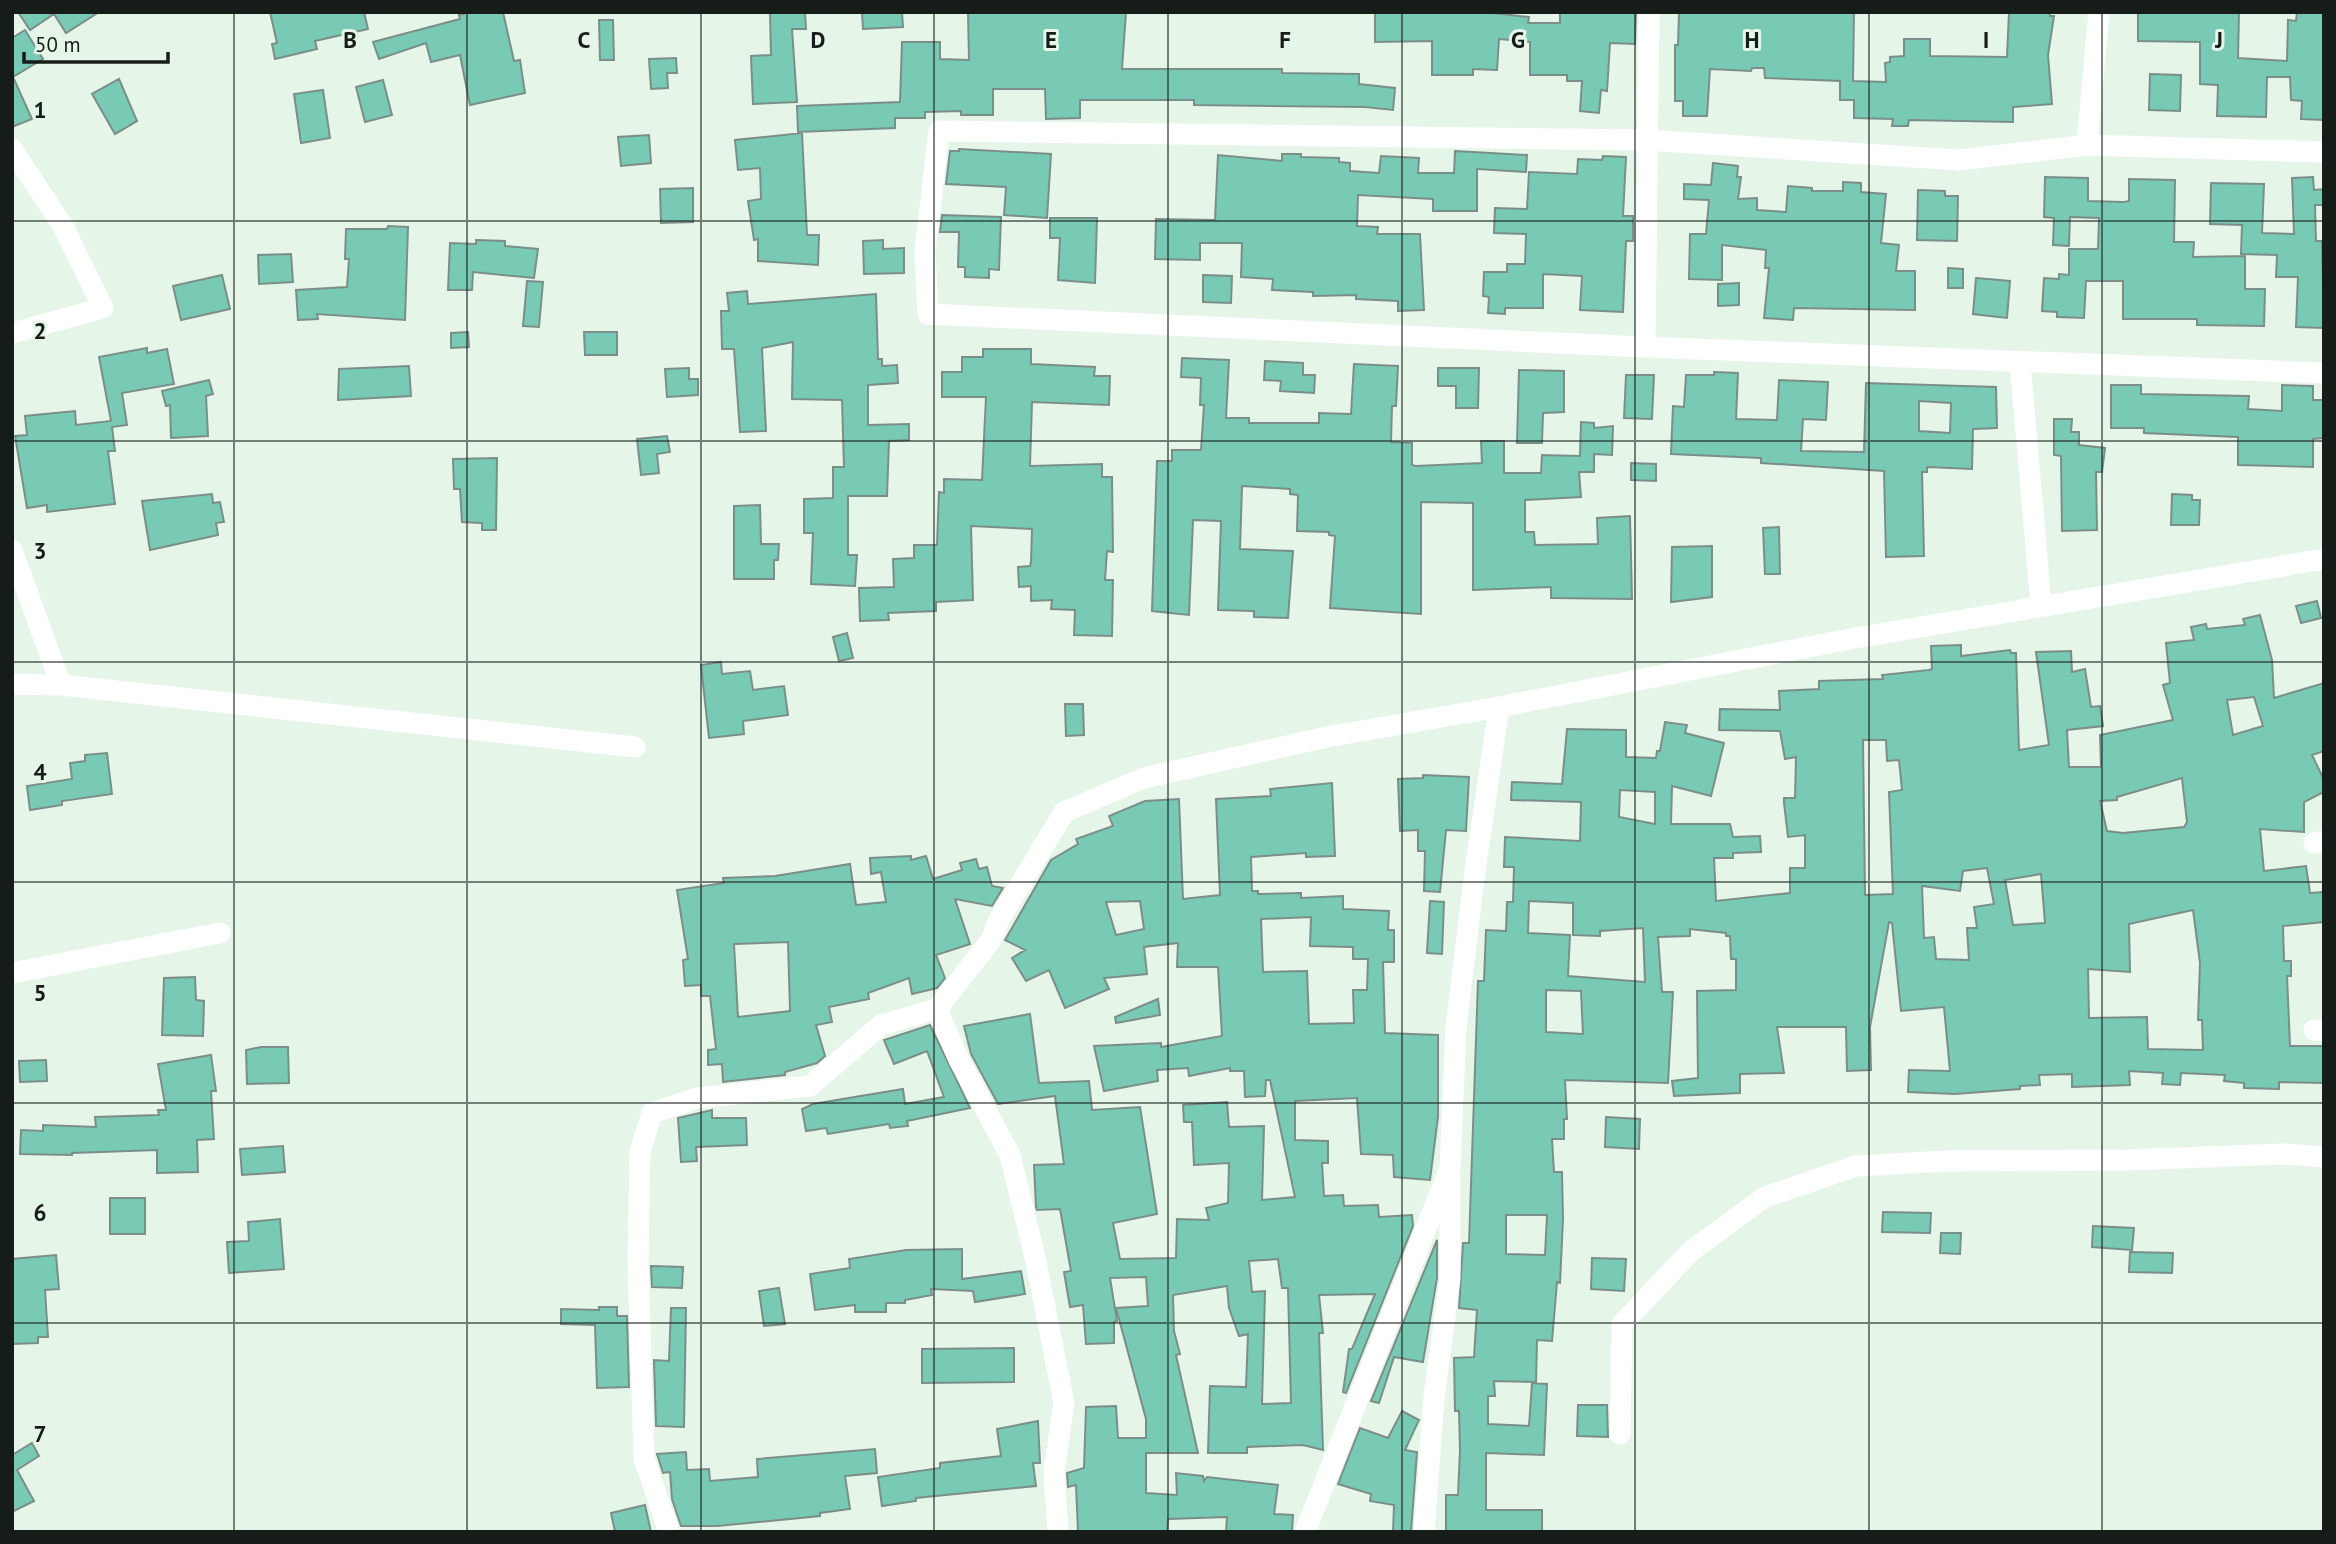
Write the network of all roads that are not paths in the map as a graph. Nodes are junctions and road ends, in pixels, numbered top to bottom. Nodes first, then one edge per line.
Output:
1 (1650, 12) edge
2 (2099, 12) edge
3 (1646, 140) junction
4 (2087, 145) junction
5 (12, 149) edge
6 (2324, 152) edge
7 (12, 332) edge
8 (1644, 347) junction
9 (2020, 362) junction
10 (2324, 373) edge
11 (12, 550) edge
12 (2324, 559) edge
13 (2041, 605) junction
14 (12, 684) edge
15 (61, 685) junction
16 (1499, 707) junction
17 (635, 747) dead end
18 (220, 933) dead end
19 (12, 973) edge
20 (937, 1009) junction
21 (2324, 1157) edge
22 (1450, 1168) junction
23 (1620, 1434) dead end
24 (669, 1532) edge
25 (1058, 1532) edge
26 (1305, 1532) edge
27 (1424, 1532) edge

1 - 3 street
2 - 4 street
3 - 4 street
3 - 8 street
3 - 8 street
4 - 6 street
5 - 7 street
8 - 9 street
9 - 10 street
9 - 13 street
11 - 15 street
12 - 13 street
13 - 16 street
14 - 15 street
15 - 17 street
16 - 20 street
16 - 22 street
18 - 19 street
20 - 24 street
20 - 25 street
21 - 23 street
22 - 26 street
22 - 27 street

